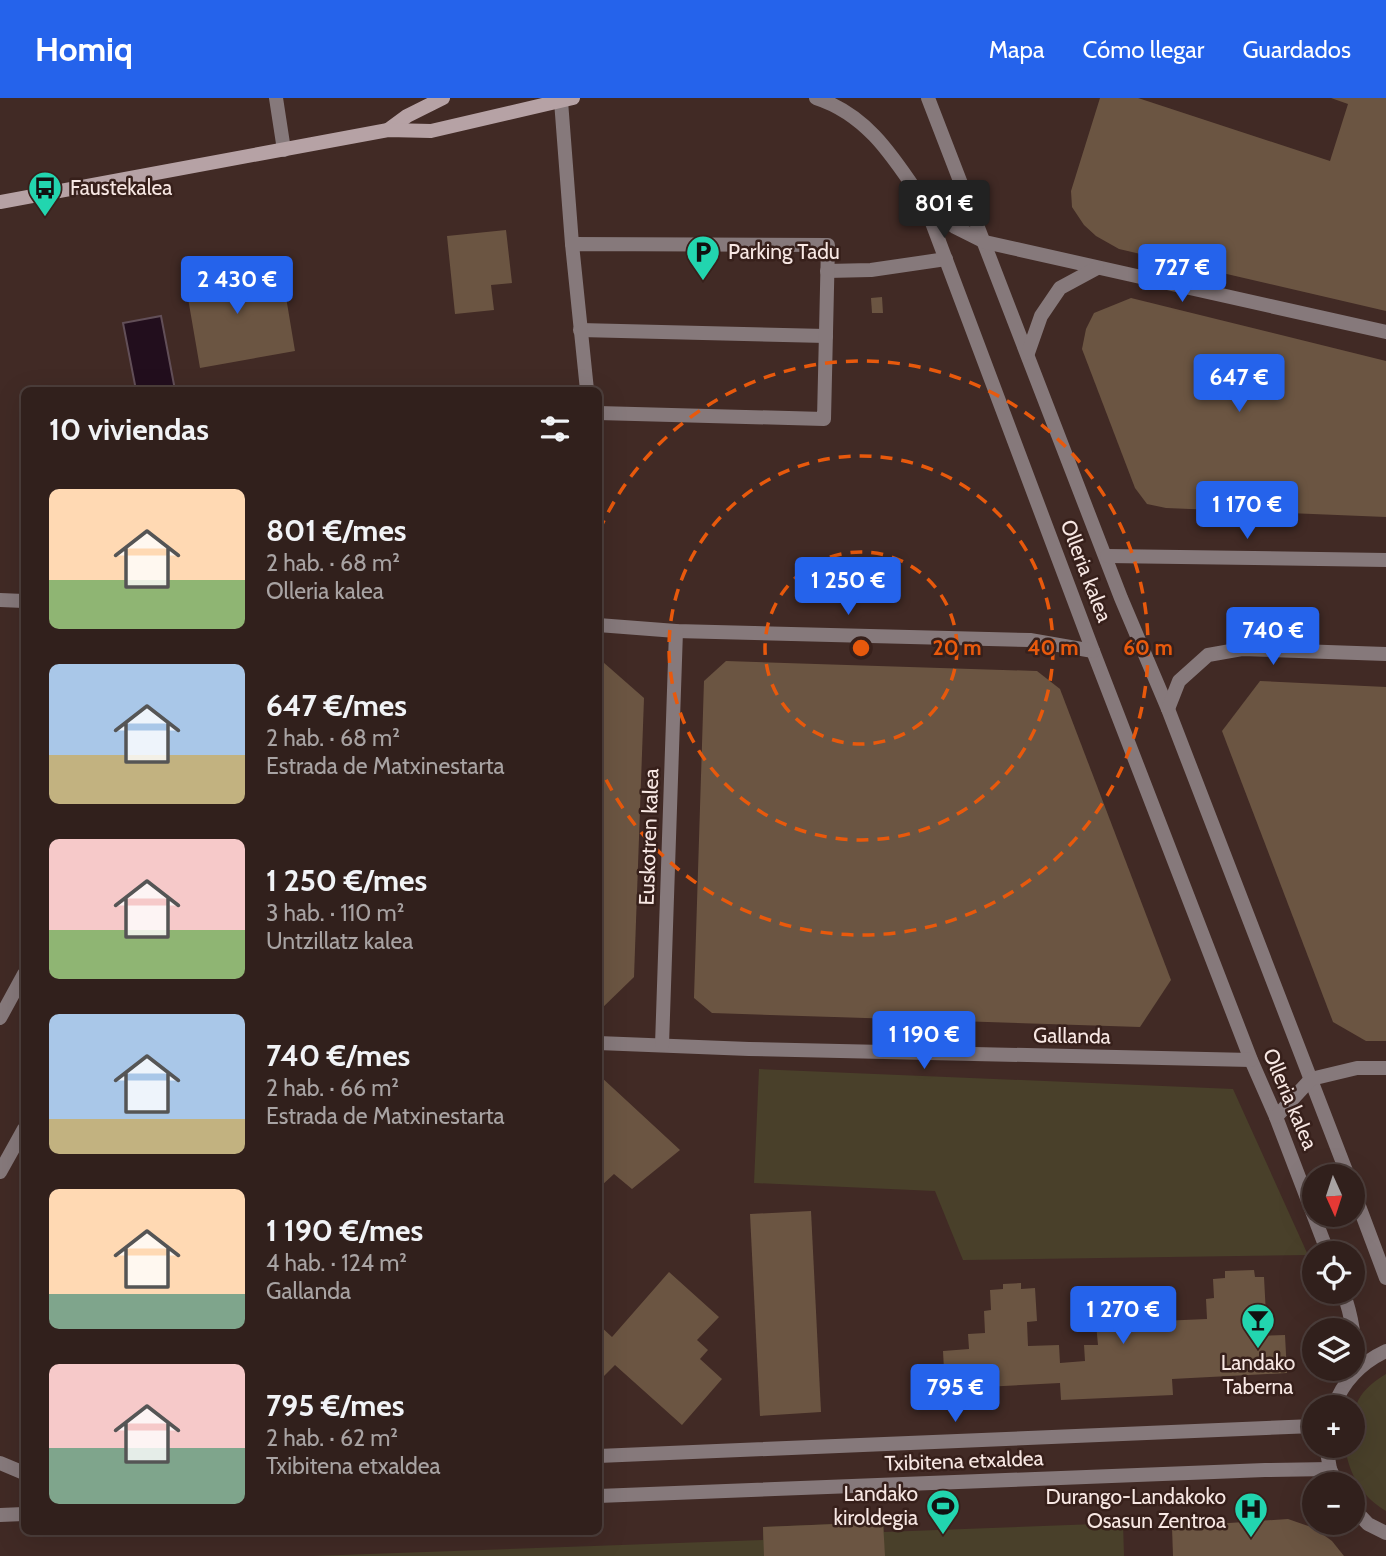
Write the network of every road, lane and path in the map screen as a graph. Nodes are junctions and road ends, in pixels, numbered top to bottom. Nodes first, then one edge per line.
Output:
1 (276, 98) edge
2 (443, 98) edge
3 (816, 98) edge
4 (928, 98) edge
5 (567, 99) edge
6 (388, 131) junction
7 (284, 150) junction
8 (0, 202) edge
9 (925, 204) junction
10 (985, 243) junction
11 (572, 244) junction
12 (946, 260) junction
13 (1097, 268) junction
14 (827, 271) junction
15 (580, 330) junction
16 (1386, 332) edge
17 (825, 336) junction
18 (1028, 353) junction
19 (587, 387) edge
20 (602, 413) edge
21 (1107, 556) junction
22 (1386, 560) edge
23 (0, 600) edge
24 (21, 601) edge
25 (602, 625) edge
26 (676, 631) junction
27 (1093, 651) junction
28 (1386, 654) edge
29 (1168, 709) junction
30 (21, 980) edge
31 (0, 1018) edge
32 (602, 1043) edge
33 (662, 1045) junction
34 (1251, 1060) junction
35 (1386, 1068) edge
36 (1311, 1079) junction
37 (1276, 1117) junction
38 (21, 1134) edge
39 (1343, 1164) edge
40 (0, 1172) edge
41 (1365, 1222) edge
42 (1323, 1241) edge
43 (1386, 1278) edge
44 (1386, 1351) edge
45 (1365, 1364) edge
46 (1302, 1427) edge
47 (602, 1456) edge
48 (1328, 1458) edge
49 (0, 1463) edge
50 (1330, 1469) junction
51 (21, 1472) edge
52 (1331, 1472) edge
53 (602, 1496) edge
54 (21, 1514) edge
55 (0, 1515) edge
56 (1365, 1521) edge
57 (1386, 1533) edge

1 - 7 street
2 - 6 main road
3 - 9 street, Olleria kalea
4 - 10 street, Olleria kalea
5 - 6 main road
5 - 11 street
6 - 7 main road
7 - 8 main road
9 - 10 street
9 - 12 street, Olleria kalea
10 - 13 street
10 - 18 street, Olleria kalea
11 - 14 street
11 - 15 street
12 - 14 street
12 - 27 street, Olleria kalea
13 - 16 street
13 - 18 street
14 - 17 street
15 - 17 street
15 - 19 street
17 - 20 street
18 - 21 street, Olleria kalea
21 - 22 street
21 - 29 street, Olleria kalea
23 - 24 street
25 - 26 street
26 - 27 street
26 - 33 street, Euskotren kalea
27 - 34 street, Olleria kalea
28 - 29 street
29 - 36 street, Olleria kalea
30 - 31 street
32 - 33 street, Gallanda
33 - 34 street, Gallanda
34 - 37 street, Olleria kalea
35 - 36 street
36 - 37 street
36 - 39 street, Olleria kalea
37 - 42 street, Olleria kalea
38 - 40 street
41 - 43 street
44 - 45 street
46 - 47 street, Txibitena etxaldea
48 - 50 street
49 - 51 street
50 - 52 street
50 - 53 street, Txibitena etxaldea
54 - 55 street
56 - 57 street

